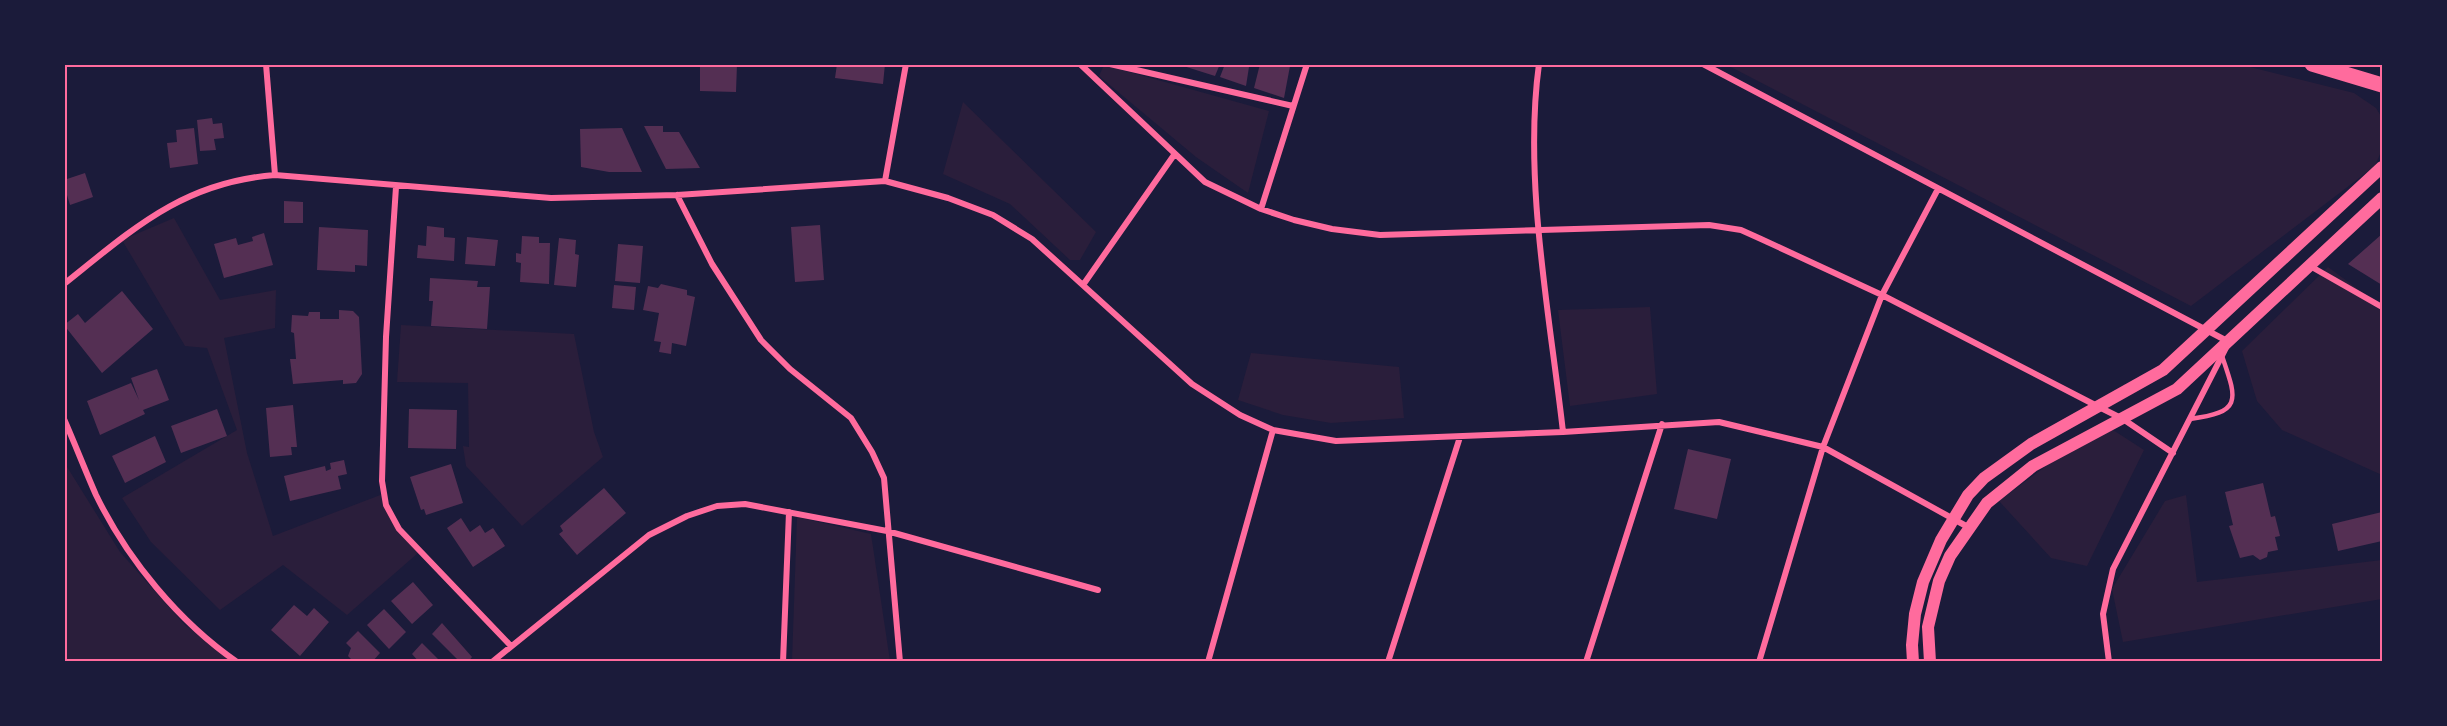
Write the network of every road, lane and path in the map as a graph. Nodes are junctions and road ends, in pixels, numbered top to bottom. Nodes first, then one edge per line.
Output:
1 (266, 64) edge
2 (906, 64) edge
3 (1080, 64) edge
4 (1110, 64) edge
5 (1307, 64) edge
6 (1539, 64) edge
7 (1703, 64) edge
8 (2312, 64) edge
9 (2382, 85) edge
10 (1293, 106) junction
11 (1174, 155) junction
12 (2382, 167) edge
13 (275, 175) junction
14 (885, 181) junction
15 (396, 187) junction
16 (1938, 189) junction
17 (677, 195) junction
18 (2382, 198) edge
19 (1261, 209) junction
20 (1540, 232) junction
21 (2310, 266) junction
22 (64, 284) edge
23 (1083, 285) junction
24 (1882, 295) junction
25 (2382, 307) edge
26 (2208, 330) junction
27 (2229, 342) junction
28 (2222, 356) junction
29 (2099, 406) junction
30 (2190, 418) junction
31 (64, 419) edge
32 (2123, 419) junction
33 (1662, 424) junction
34 (1273, 429) junction
35 (1563, 432) junction
36 (1460, 437) junction
37 (1823, 447) junction
38 (2173, 453) junction
39 (789, 512) junction
40 (1954, 518) junction
41 (1968, 527) junction
42 (887, 531) junction
43 (1098, 590) dead end
44 (510, 645) junction
45 (237, 662) edge
46 (492, 662) edge
47 (783, 662) edge
48 (900, 662) edge
49 (1208, 662) edge
50 (1388, 662) edge
51 (1586, 662) edge
52 (1759, 662) edge
53 (1913, 662) edge
54 (1930, 662) edge
55 (2109, 662) edge

1 - 13 street
2 - 14 street
3 - 11 street
4 - 10 street
5 - 10 street
6 - 20 street
7 - 16 street
8 - 9 main road
10 - 19 street
11 - 19 street
11 - 23 street
12 - 26 main road
13 - 15 street
13 - 22 street
14 - 17 street
14 - 23 street
15 - 17 street
15 - 44 street
16 - 24 street
16 - 26 street
17 - 42 street
18 - 21 main road
19 - 20 street
20 - 24 street
20 - 35 street
21 - 25 street
21 - 27 main road
23 - 34 street
24 - 29 street
24 - 37 street
26 - 27 street
26 - 29 main road
27 - 28 street
27 - 32 main road
28 - 30 street
28 - 30 lane
29 - 32 street
29 - 40 main road
30 - 38 street
31 - 45 street
32 - 38 street
32 - 41 main road
33 - 35 street
33 - 37 street
33 - 51 street
34 - 36 street
34 - 49 street
35 - 36 street
36 - 50 street
37 - 40 street
37 - 52 street
38 - 55 street
39 - 42 street
39 - 44 street
39 - 47 street
40 - 41 street
40 - 53 main road
41 - 54 main road
42 - 43 street
42 - 48 street
44 - 46 street

